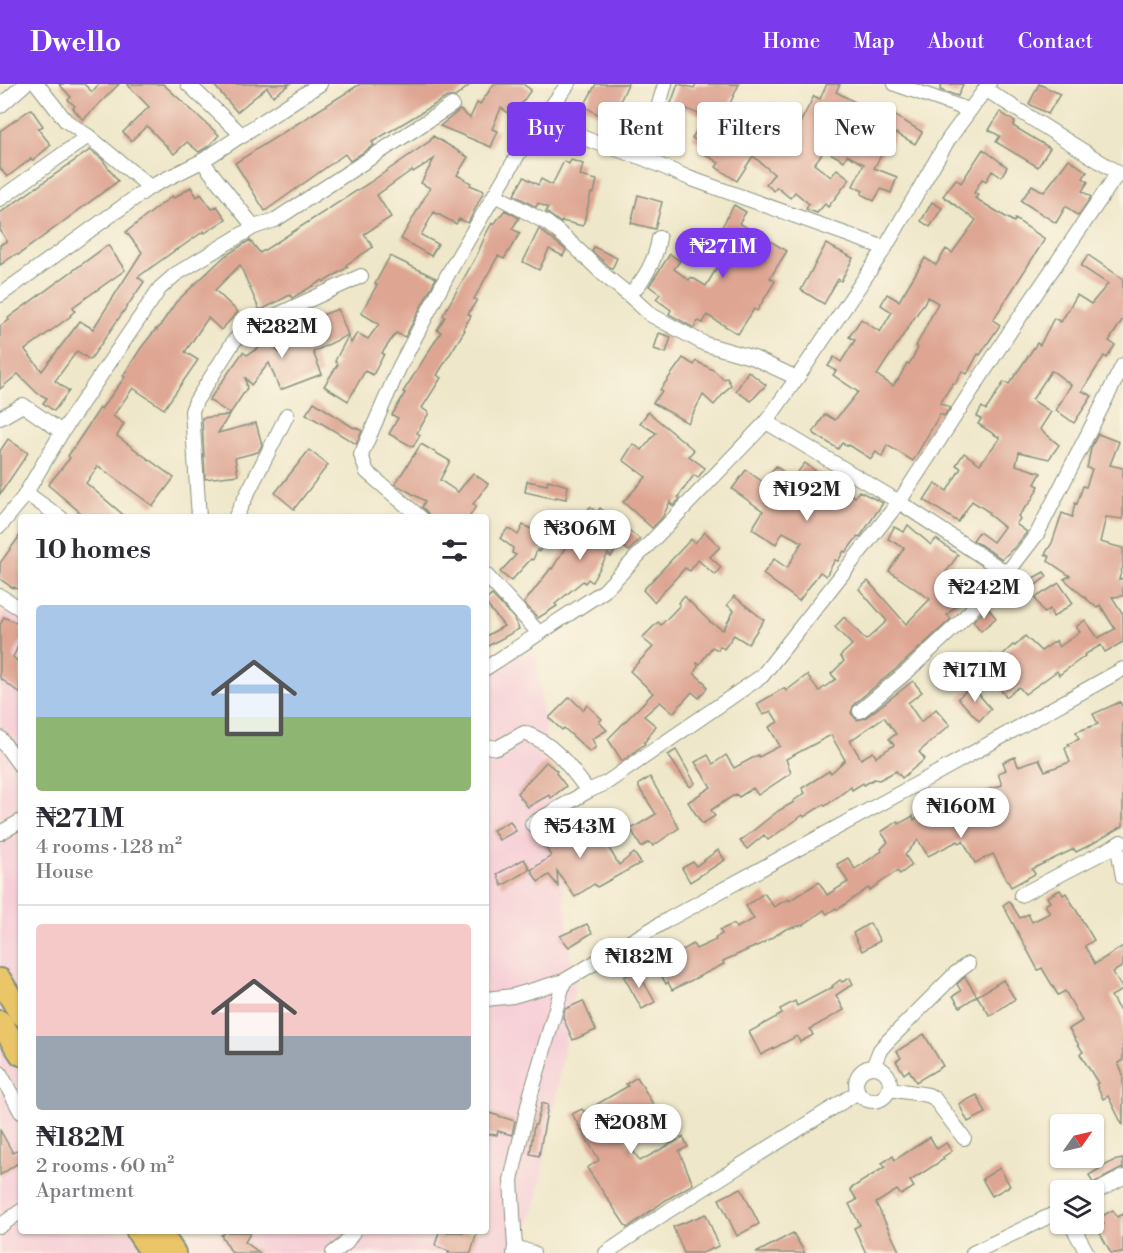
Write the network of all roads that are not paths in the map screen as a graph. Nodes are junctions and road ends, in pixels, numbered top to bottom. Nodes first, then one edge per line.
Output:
1 (25, 84) edge
2 (37, 84) edge
3 (188, 84) edge
4 (568, 84) edge
5 (665, 84) edge
6 (895, 84) edge
7 (313, 86) edge
8 (987, 86) edge
9 (556, 102) edge
10 (452, 105) dead end
11 (0, 106) edge
12 (969, 110) junction
13 (88, 136) junction
14 (243, 136) junction
15 (586, 138) edge
16 (517, 156) edge
17 (643, 158) junction
18 (202, 162) junction
19 (1120, 175) edge
20 (150, 187) junction
21 (495, 195) junction
22 (0, 199) edge
23 (254, 227) junction
24 (659, 238) dead end
25 (885, 248) junction
26 (361, 276) dead end
27 (0, 295) edge
28 (629, 295) junction
29 (1123, 365) edge
30 (797, 378) junction
31 (287, 415) dead end
32 (0, 418) edge
33 (766, 422) junction
34 (62, 432) junction
35 (26, 493) junction
36 (899, 502) junction
37 (55, 514) edge
38 (199, 514) edge
39 (237, 514) edge
40 (416, 514) edge
41 (0, 526) edge
42 (1007, 573) junction
43 (489, 578) edge
44 (0, 597) edge
45 (18, 607) edge
46 (538, 633) junction
47 (489, 666) edge
48 (1123, 669) edge
49 (860, 711) dead end
50 (0, 738) edge
51 (489, 747) edge
52 (18, 763) edge
53 (588, 791) junction
54 (18, 823) edge
55 (532, 824) dead end
56 (0, 833) edge
57 (1119, 843) edge
58 (1123, 877) edge
59 (1021, 895) dead end
60 (968, 964) dead end
61 (0, 980) edge
62 (564, 981) junction
63 (489, 999) edge
64 (18, 1009) edge
65 (0, 1022) edge
66 (18, 1049) edge
67 (873, 1067) junction
68 (0, 1073) edge
69 (890, 1089) junction
70 (858, 1092) junction
71 (18, 1106) edge
72 (964, 1138) dead end
73 (1123, 1177) edge
74 (1104, 1187) edge
75 (18, 1213) edge
76 (1050, 1216) edge
77 (0, 1226) edge
78 (139, 1234) edge
79 (161, 1234) edge
80 (352, 1234) edge
81 (1077, 1234) edge
82 (515, 1250) edge
83 (152, 1253) edge
84 (174, 1253) edge
85 (333, 1253) edge
86 (534, 1253) edge
87 (606, 1253) edge
88 (973, 1253) edge
89 (1087, 1253) edge

1 - 11 street
2 - 13 street
3 - 14 street
4 - 9 street
5 - 17 street
6 - 12 street
7 - 14 street
8 - 12 street
8 - 19 street
10 - 23 street
12 - 25 street
13 - 20 street
13 - 22 street
14 - 18 street
15 - 17 street
16 - 21 street
17 - 25 street
18 - 20 street
18 - 23 street
19 - 36 street
20 - 27 street
21 - 28 street
21 - 40 street
23 - 34 street
24 - 28 street
25 - 30 street
26 - 38 street
28 - 30 street
29 - 42 street
30 - 33 street
31 - 39 street
32 - 34 street
33 - 36 street
33 - 46 street
34 - 35 street
35 - 37 street
35 - 41 street
36 - 42 street
36 - 53 street
42 - 49 street
43 - 46 street
44 - 45 street
46 - 47 street
48 - 62 street
50 - 52 street
51 - 53 street
53 - 55 street
54 - 56 street
57 - 58 street
57 - 59 street
60 - 67 street
61 - 64 main road
62 - 63 street
62 - 82 street
65 - 66 main road
67 - 69 street
67 - 70 street
68 - 71 street
69 - 70 street
69 - 72 street
70 - 87 street
73 - 74 street
75 - 77 street
76 - 88 street
78 - 83 main road
79 - 84 main road
80 - 85 street
81 - 89 street
82 - 86 street

